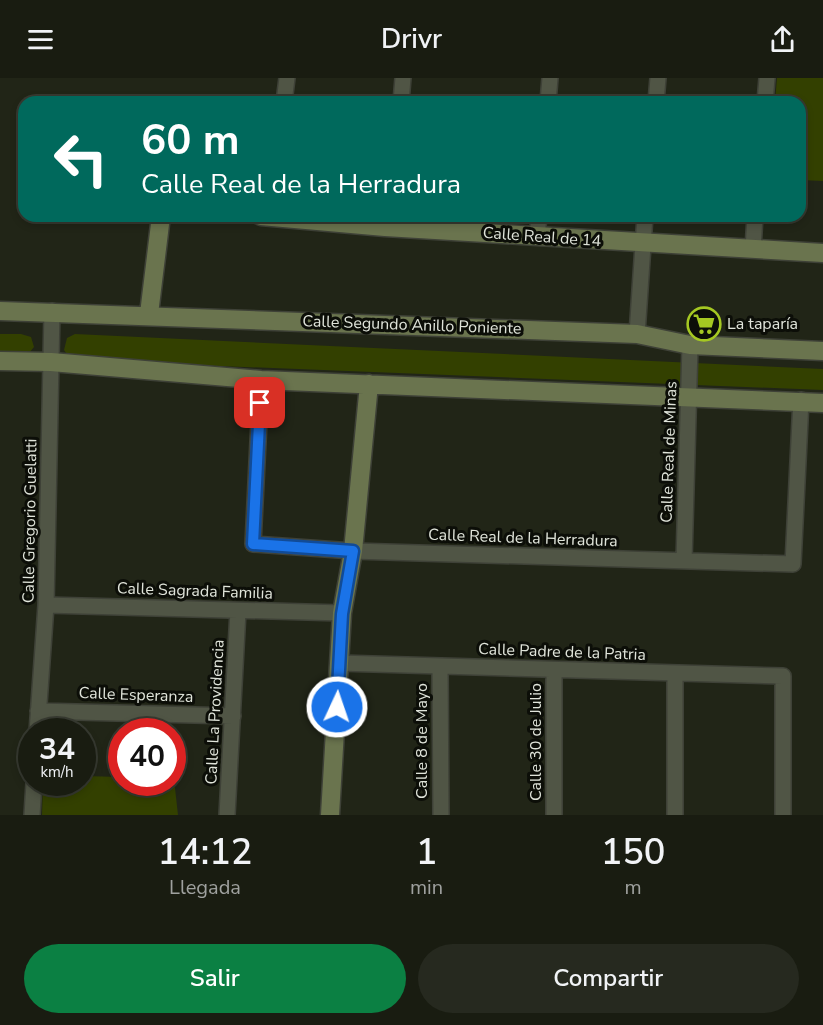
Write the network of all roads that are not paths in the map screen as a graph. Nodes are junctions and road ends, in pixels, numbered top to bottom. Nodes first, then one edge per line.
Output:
1 (287, 78) edge
2 (404, 78) edge
3 (550, 78) edge
4 (658, 78) edge
5 (767, 78) edge
6 (285, 96) edge
7 (402, 96) edge
8 (548, 96) edge
9 (656, 96) edge
10 (766, 96) edge
11 (160, 222) edge
12 (386, 222) edge
13 (538, 222) edge
14 (644, 222) edge
15 (755, 222) edge
16 (537, 237) junction
17 (642, 243) junction
18 (753, 249) junction
19 (823, 253) edge
20 (0, 310) edge
21 (52, 311) junction
22 (149, 314) junction
23 (637, 334) junction
24 (690, 345) junction
25 (823, 351) edge
26 (0, 361) edge
27 (51, 362) junction
28 (261, 380) junction
29 (369, 384) junction
30 (689, 396) junction
31 (801, 400) junction
32 (823, 403) edge
33 (353, 551) junction
34 (684, 561) junction
35 (46, 605) junction
36 (238, 611) junction
37 (342, 614) junction
38 (339, 663) junction
39 (440, 666) junction
40 (554, 670) junction
41 (675, 674) junction
42 (38, 711) junction
43 (232, 716) junction
44 (38, 718) edge
45 (33, 796) edge
46 (32, 815) edge
47 (227, 815) edge
48 (330, 815) edge
49 (441, 815) edge
50 (554, 815) edge
51 (675, 815) edge
52 (783, 815) edge

1 - 6 street
2 - 7 street
3 - 8 street
4 - 9 street
5 - 10 street
11 - 22 main road
12 - 16 main road, Calle Real de 14
13 - 16 street
14 - 17 street
15 - 18 street
16 - 17 main road, Calle Real de 14
17 - 18 main road, Calle Real de 14
17 - 23 street
18 - 19 main road, Calle Real de 14
20 - 21 main road, Calle Segundo Anillo Poniente
21 - 22 main road, Calle Segundo Anillo Poniente
21 - 27 street, Calle Gregorio Guelatti
22 - 23 main road, Calle Segundo Anillo Poniente
23 - 24 main road, Calle Segundo Anillo Poniente
24 - 25 main road, Calle Segundo Anillo Poniente
24 - 30 street, Calle Real de Minas
26 - 27 main road
27 - 28 main road
27 - 35 street, Calle Gregorio Guelatti
28 - 29 main road
28 - 33 street, Calle Real de la Herradura
29 - 30 main road
29 - 33 main road
30 - 31 main road
30 - 34 street, Calle Real de Minas
31 - 32 main road
31 - 34 street, Calle Real de la Herradura
33 - 34 street, Calle Real de la Herradura
33 - 37 main road
35 - 36 street, Calle Sagrada Familia
35 - 42 street, Calle Gregorio Guelatti
36 - 37 street, Calle Sagrada Familia
36 - 43 street, Calle La Providencia
37 - 38 main road
38 - 39 street, Calle Padre de la Patria
38 - 48 main road
39 - 40 street, Calle Padre de la Patria
39 - 49 street, Calle 8 de Mayo
40 - 41 street, Calle Padre de la Patria
40 - 50 street, Calle 30 de Julio
41 - 51 street
41 - 52 street, Calle Padre de la Patria
42 - 43 street, Calle Esperanza
42 - 44 street, Calle Gregorio Guelatti
43 - 47 street, Calle La Providencia
45 - 46 street

